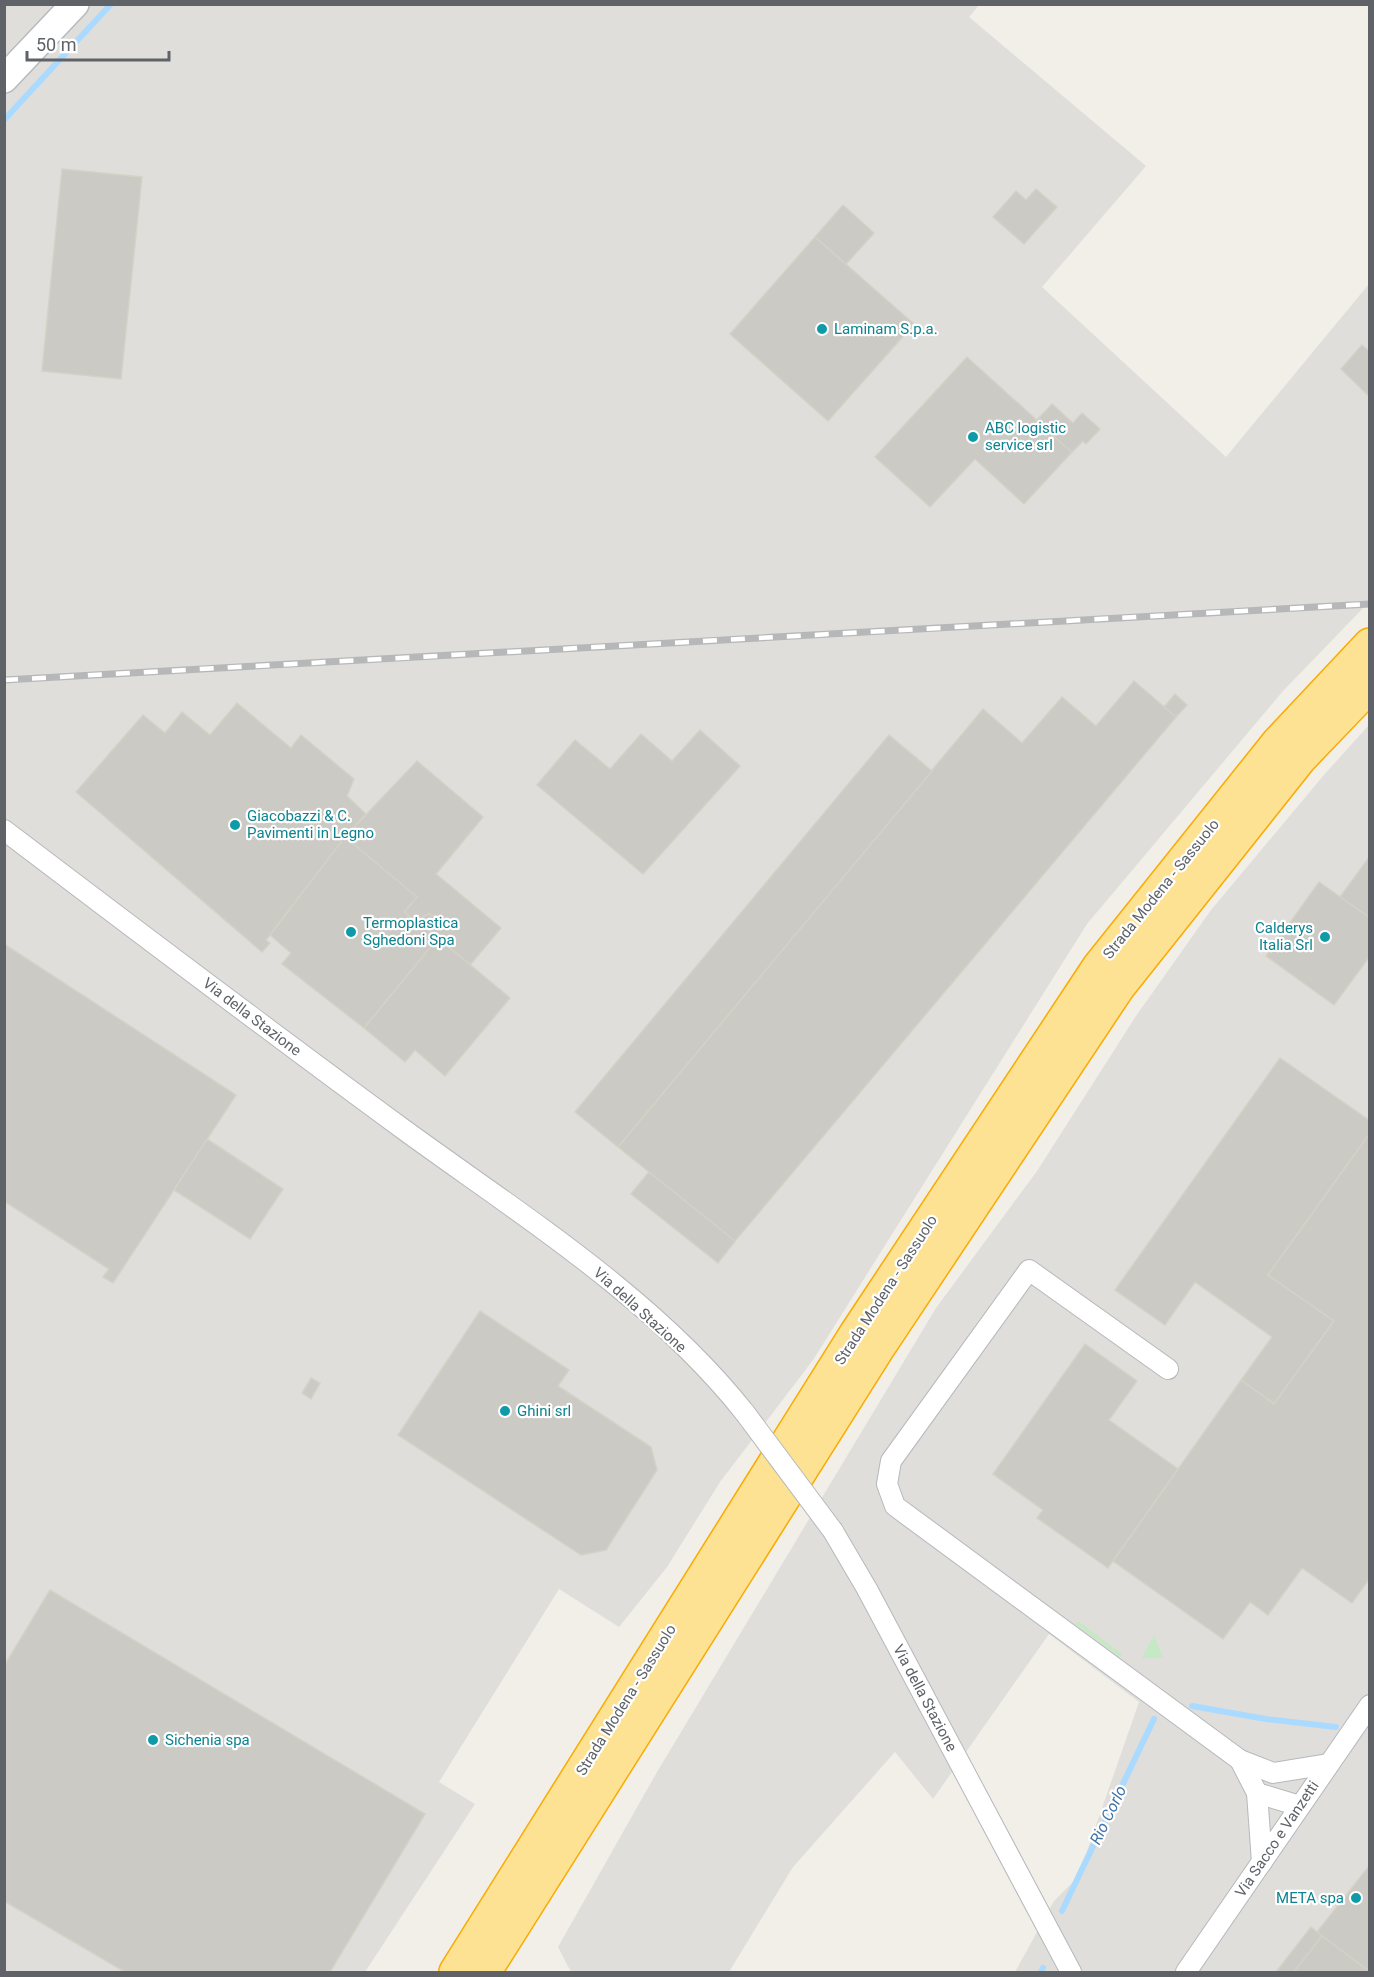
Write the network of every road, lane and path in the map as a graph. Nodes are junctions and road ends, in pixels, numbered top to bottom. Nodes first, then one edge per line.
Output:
1 (75, 4) edge
2 (4, 79) edge
3 (1370, 645) edge
4 (1370, 685) edge
5 (1289, 751) junction
6 (4, 830) edge
7 (1168, 1369) dead end
8 (1370, 1705) edge
9 (1240, 1761) junction
10 (1328, 1764) junction
11 (1273, 1773) junction
12 (1257, 1792) junction
13 (1300, 1806) junction
14 (1262, 1862) junction
15 (456, 1972) edge
16 (484, 1972) edge
17 (1071, 1972) edge
18 (1186, 1972) edge

1 - 2 street
3 - 5 highway, Strada Modena - Sassuolo
4 - 5 highway, Strada Modena - Sassuolo
5 - 15 highway, Strada Modena - Sassuolo
5 - 16 highway, Strada Modena - Sassuolo
6 - 17 street, Via della Stazione, bridge
7 - 9 street
8 - 10 street, Via Sacco e Vanzetti
9 - 11 street
9 - 12 street
10 - 11 street
10 - 13 street, Via Sacco e Vanzetti
11 - 13 street
12 - 13 street
12 - 14 street
13 - 14 street, Via Sacco e Vanzetti
14 - 18 street, Via Sacco e Vanzetti

